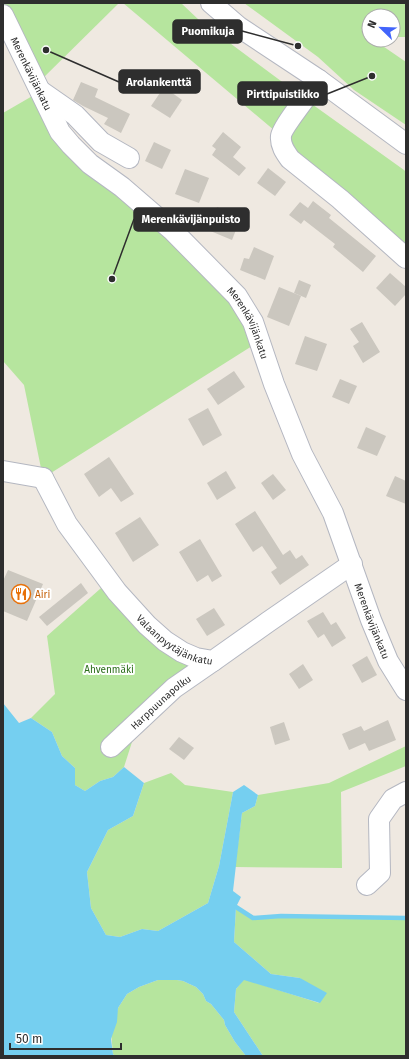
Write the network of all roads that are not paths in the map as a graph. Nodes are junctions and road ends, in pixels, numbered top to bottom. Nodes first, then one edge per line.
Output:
1 (211, 3) edge
2 (3, 16) edge
3 (319, 80) junction
4 (41, 91) junction
5 (406, 144) edge
6 (129, 158) dead end
7 (406, 258) edge
8 (3, 472) edge
9 (352, 564) junction
10 (213, 661) junction
11 (406, 690) edge
12 (111, 747) dead end
13 (406, 792) edge
14 (367, 885) dead end

1 - 3 street
2 - 4 street, Merenkävijänkatu
3 - 5 street
3 - 7 street
4 - 6 street
4 - 9 street, Merenkävijänkatu
8 - 10 street, Valaanpyytäjänkatu
9 - 10 street, Valaanpyytäjänkatu
9 - 11 street, Merenkävijänkatu
10 - 12 street, Harppuunapolku
13 - 14 street

